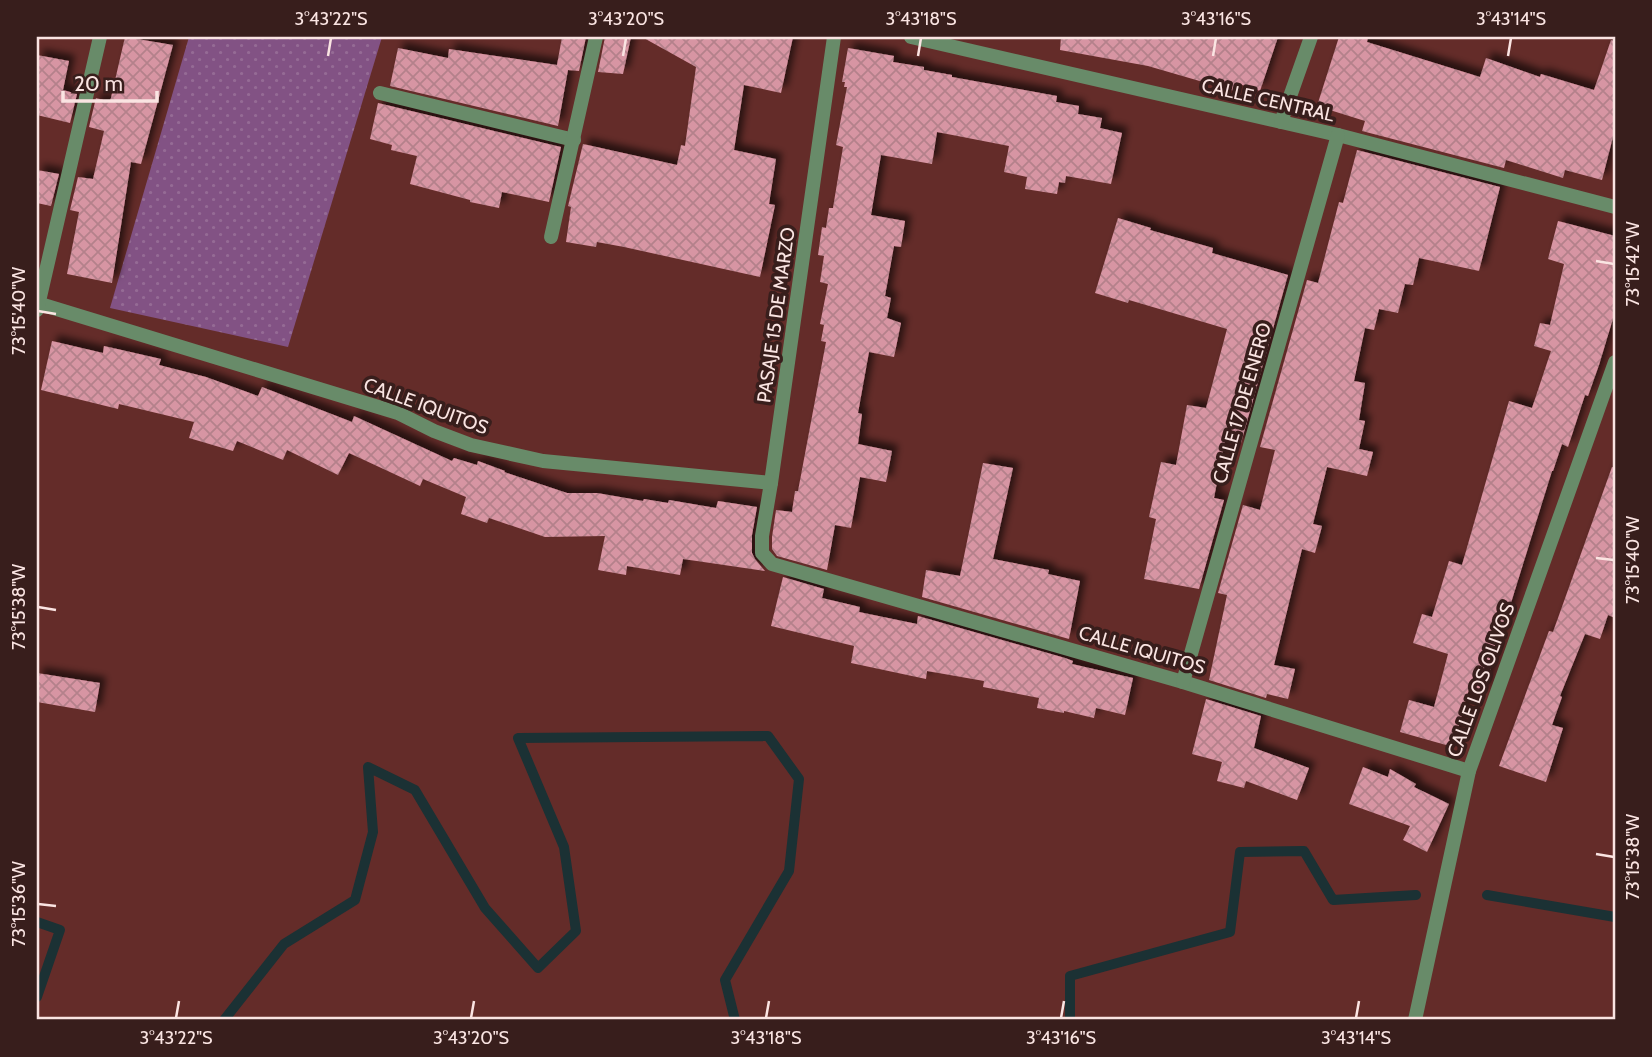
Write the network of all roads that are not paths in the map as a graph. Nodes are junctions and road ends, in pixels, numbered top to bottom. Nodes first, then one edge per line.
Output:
1 (100, 37) edge
2 (596, 37) edge
3 (834, 37) edge
4 (911, 37) edge
5 (1311, 37) edge
6 (380, 93) dead end
7 (1281, 122) junction
8 (1338, 135) junction
9 (574, 140) junction
10 (1615, 207) edge
11 (551, 237) dead end
12 (37, 306) edge
13 (1615, 362) edge
14 (771, 483) junction
15 (803, 572) joint
16 (1183, 682) junction
17 (1469, 771) junction
18 (1415, 1020) edge

1 - 12 street
2 - 9 street
3 - 14 street, PASAJE 15 DE MARZO
4 - 7 street, CALLE CENTRAL
5 - 7 street
6 - 9 street
7 - 8 street, CALLE CENTRAL
8 - 10 street, CALLE CENTRAL
8 - 16 street, CALLE 17 DE ENERO
9 - 11 street
12 - 14 street, CALLE IQUITOS
13 - 17 street, CALLE LOS OLIVOS
14 - 15 street, PASAJE 15 DE MARZO
15 - 16 street, CALLE IQUITOS
16 - 17 street, CALLE IQUITOS
17 - 18 street, CALLE LOS OLIVOS

